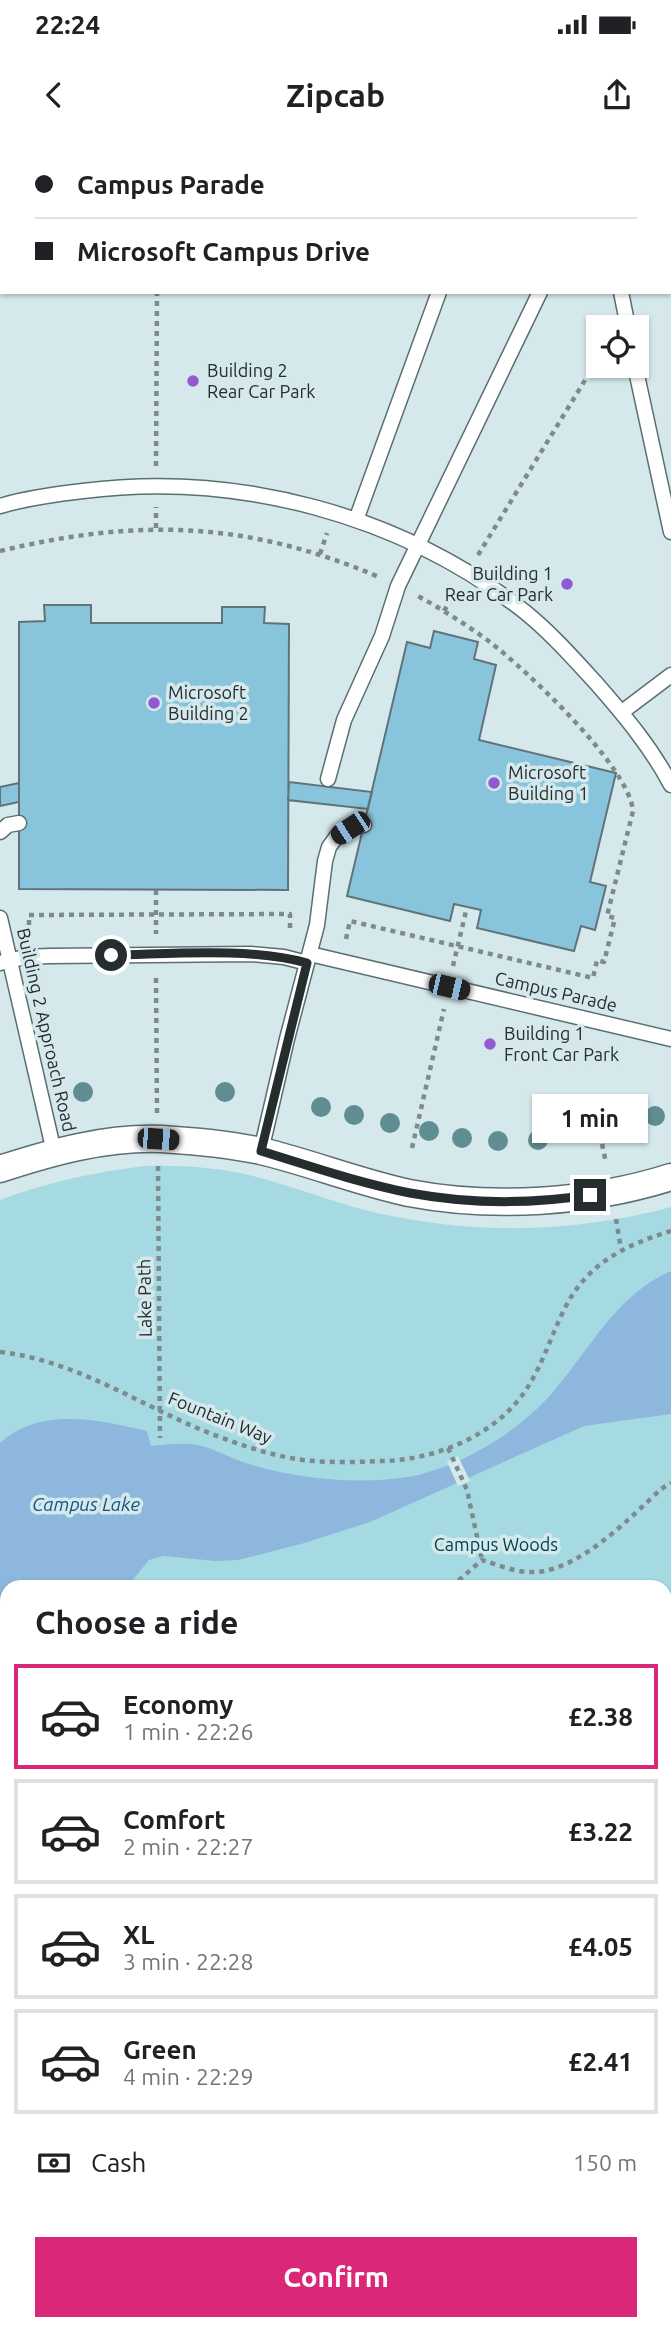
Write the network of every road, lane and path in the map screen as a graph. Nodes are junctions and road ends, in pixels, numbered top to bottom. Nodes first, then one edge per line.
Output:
1 (156, 294) edge
2 (438, 294) edge
3 (539, 294) edge
4 (621, 294) edge
5 (626, 315) edge
6 (586, 378) edge
7 (638, 378) edge
8 (156, 484) junction
9 (0, 506) edge
10 (356, 520) junction
11 (156, 528) junction
12 (671, 532) edge
13 (417, 546) junction
14 (0, 551) edge
15 (468, 573) junction
16 (398, 586) junction
17 (444, 611) junction
18 (671, 676) edge
19 (622, 712) junction
20 (328, 779) dead end
21 (671, 785) edge
22 (19, 823) dead end
23 (364, 825) dead end
24 (0, 832) edge
25 (156, 890) dead end
26 (467, 907) dead end
27 (156, 912) junction
28 (0, 918) edge
29 (298, 935) dead end
30 (24, 937) dead end
31 (345, 944) dead end
32 (458, 946) junction
33 (156, 955) junction
34 (308, 958) junction
35 (5, 962) edge
36 (449, 987) junction
37 (671, 1039) edge
38 (157, 1115) dead end
39 (602, 1144) dead end
40 (412, 1148) dead end
41 (261, 1151) junction
42 (54, 1152) junction
43 (158, 1159) dead end
44 (607, 1168) dead end
45 (0, 1169) edge
46 (671, 1177) edge
47 (614, 1210) dead end
48 (671, 1231) edge
49 (621, 1250) junction
50 (0, 1352) edge
51 (160, 1409) junction
52 (160, 1438) dead end
53 (448, 1448) junction
54 (671, 1483) edge
55 (482, 1560) junction
56 (459, 1580) edge

1 - 8 path
2 - 10 lane
3 - 13 lane
4 - 5 lane
6 - 15 path
7 - 12 lane
8 - 9 lane
8 - 10 lane
8 - 11 path
10 - 13 lane
11 - 14 path
11 - 16 path
13 - 15 lane
13 - 16 lane
15 - 17 path
15 - 19 lane
16 - 17 path
16 - 20 lane
17 - 32 path
18 - 19 lane
19 - 21 lane
22 - 24 lane
23 - 34 lane
25 - 27 path
26 - 32 path
27 - 29 path
27 - 30 path
27 - 33 path
28 - 35 lane, Building 2 Approach Road
31 - 32 path
32 - 36 path
33 - 34 lane, Campus Parade
33 - 35 lane, Campus Parade
33 - 38 path
34 - 36 lane, Campus Parade
34 - 41 lane
35 - 42 lane, Building 2 Approach Road
36 - 37 lane, Campus Parade
36 - 40 path
39 - 44 path
41 - 42 street
41 - 46 street
42 - 45 street
43 - 51 path, Lake Path
47 - 49 path
48 - 49 path, Fountain Way
49 - 53 path, Fountain Way
50 - 51 path, Fountain Way
51 - 52 path, Lake Path
51 - 53 path, Fountain Way
53 - 55 path
54 - 55 path
55 - 56 path

